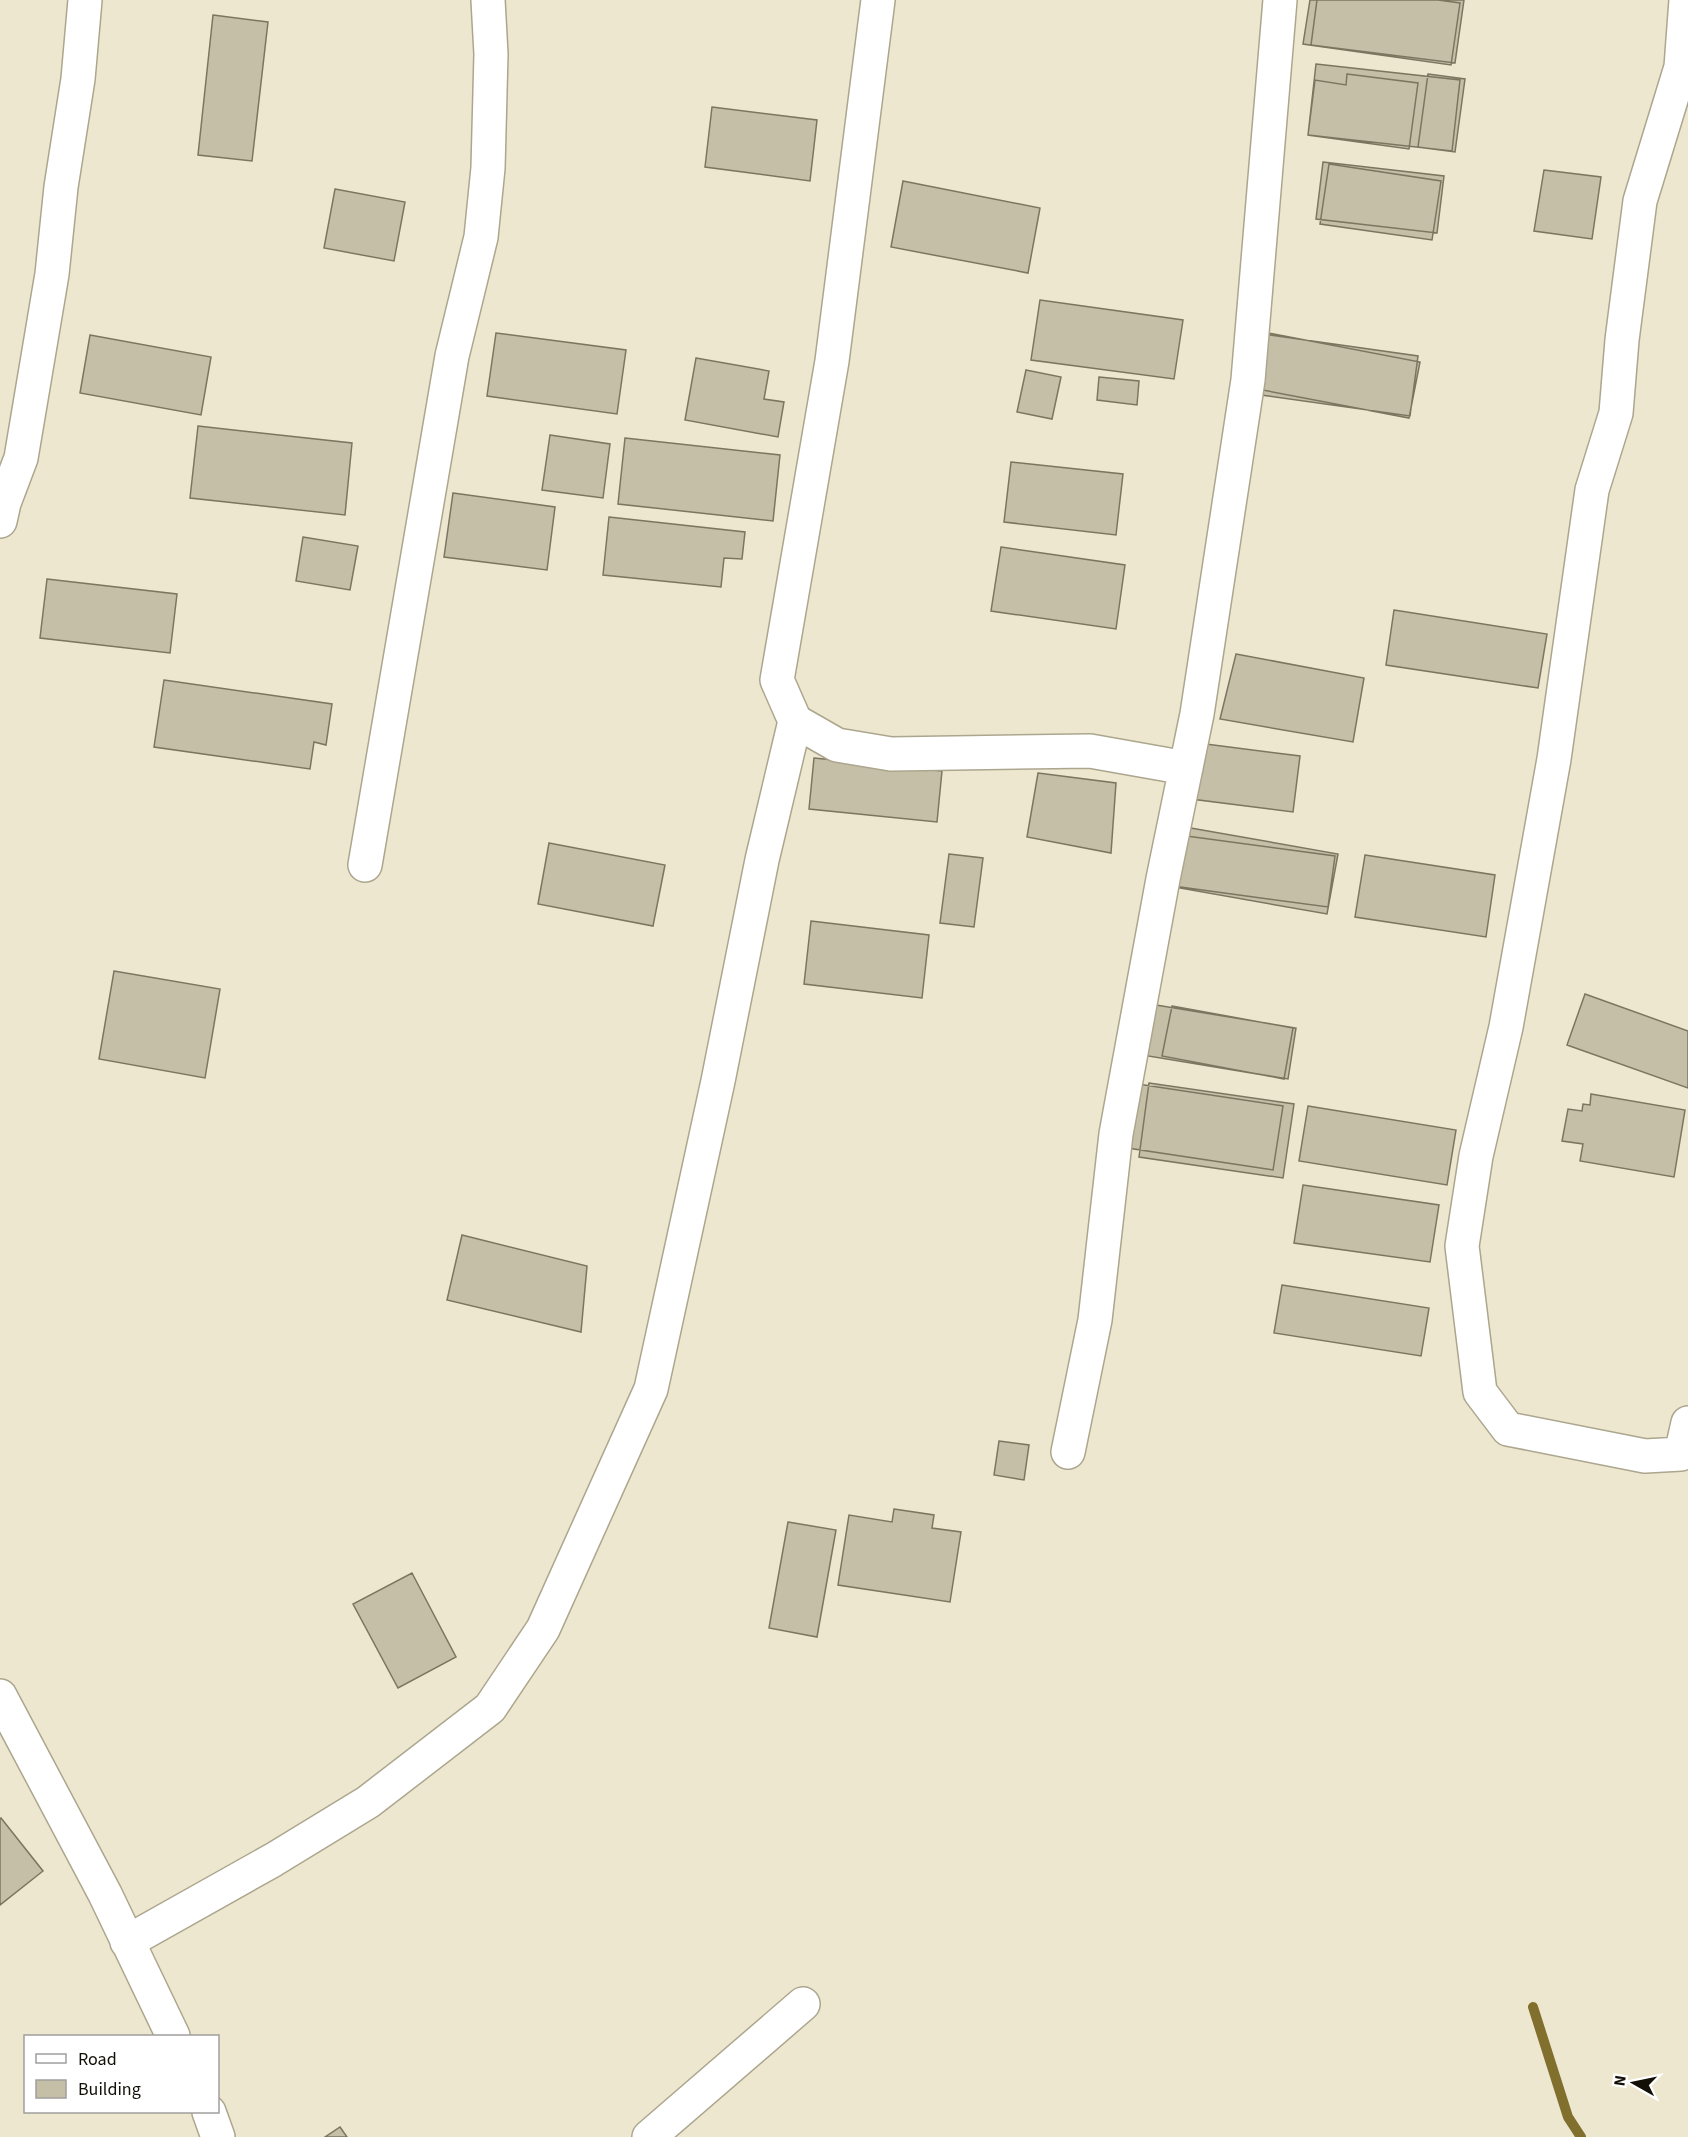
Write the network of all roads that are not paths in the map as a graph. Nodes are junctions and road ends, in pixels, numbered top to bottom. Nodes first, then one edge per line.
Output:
1 (85, 0) edge
2 (488, 0) edge
3 (878, 0) edge
4 (1280, 0) edge
5 (1686, 0) edge
6 (0, 521) edge
7 (795, 721) junction
8 (1186, 768) junction
9 (365, 865) dead end
10 (1688, 1423) edge
11 (1068, 1452) dead end
12 (0, 1696) edge
13 (127, 1942) junction
14 (803, 2004) dead end
15 (172, 2035) edge
16 (209, 2113) edge
17 (218, 2137) edge
18 (649, 2137) edge

1 - 6 street
2 - 9 street
3 - 7 street
4 - 8 street
5 - 10 street
7 - 8 street
7 - 13 street
8 - 11 street
12 - 13 street
13 - 15 street
14 - 18 street
16 - 17 street

